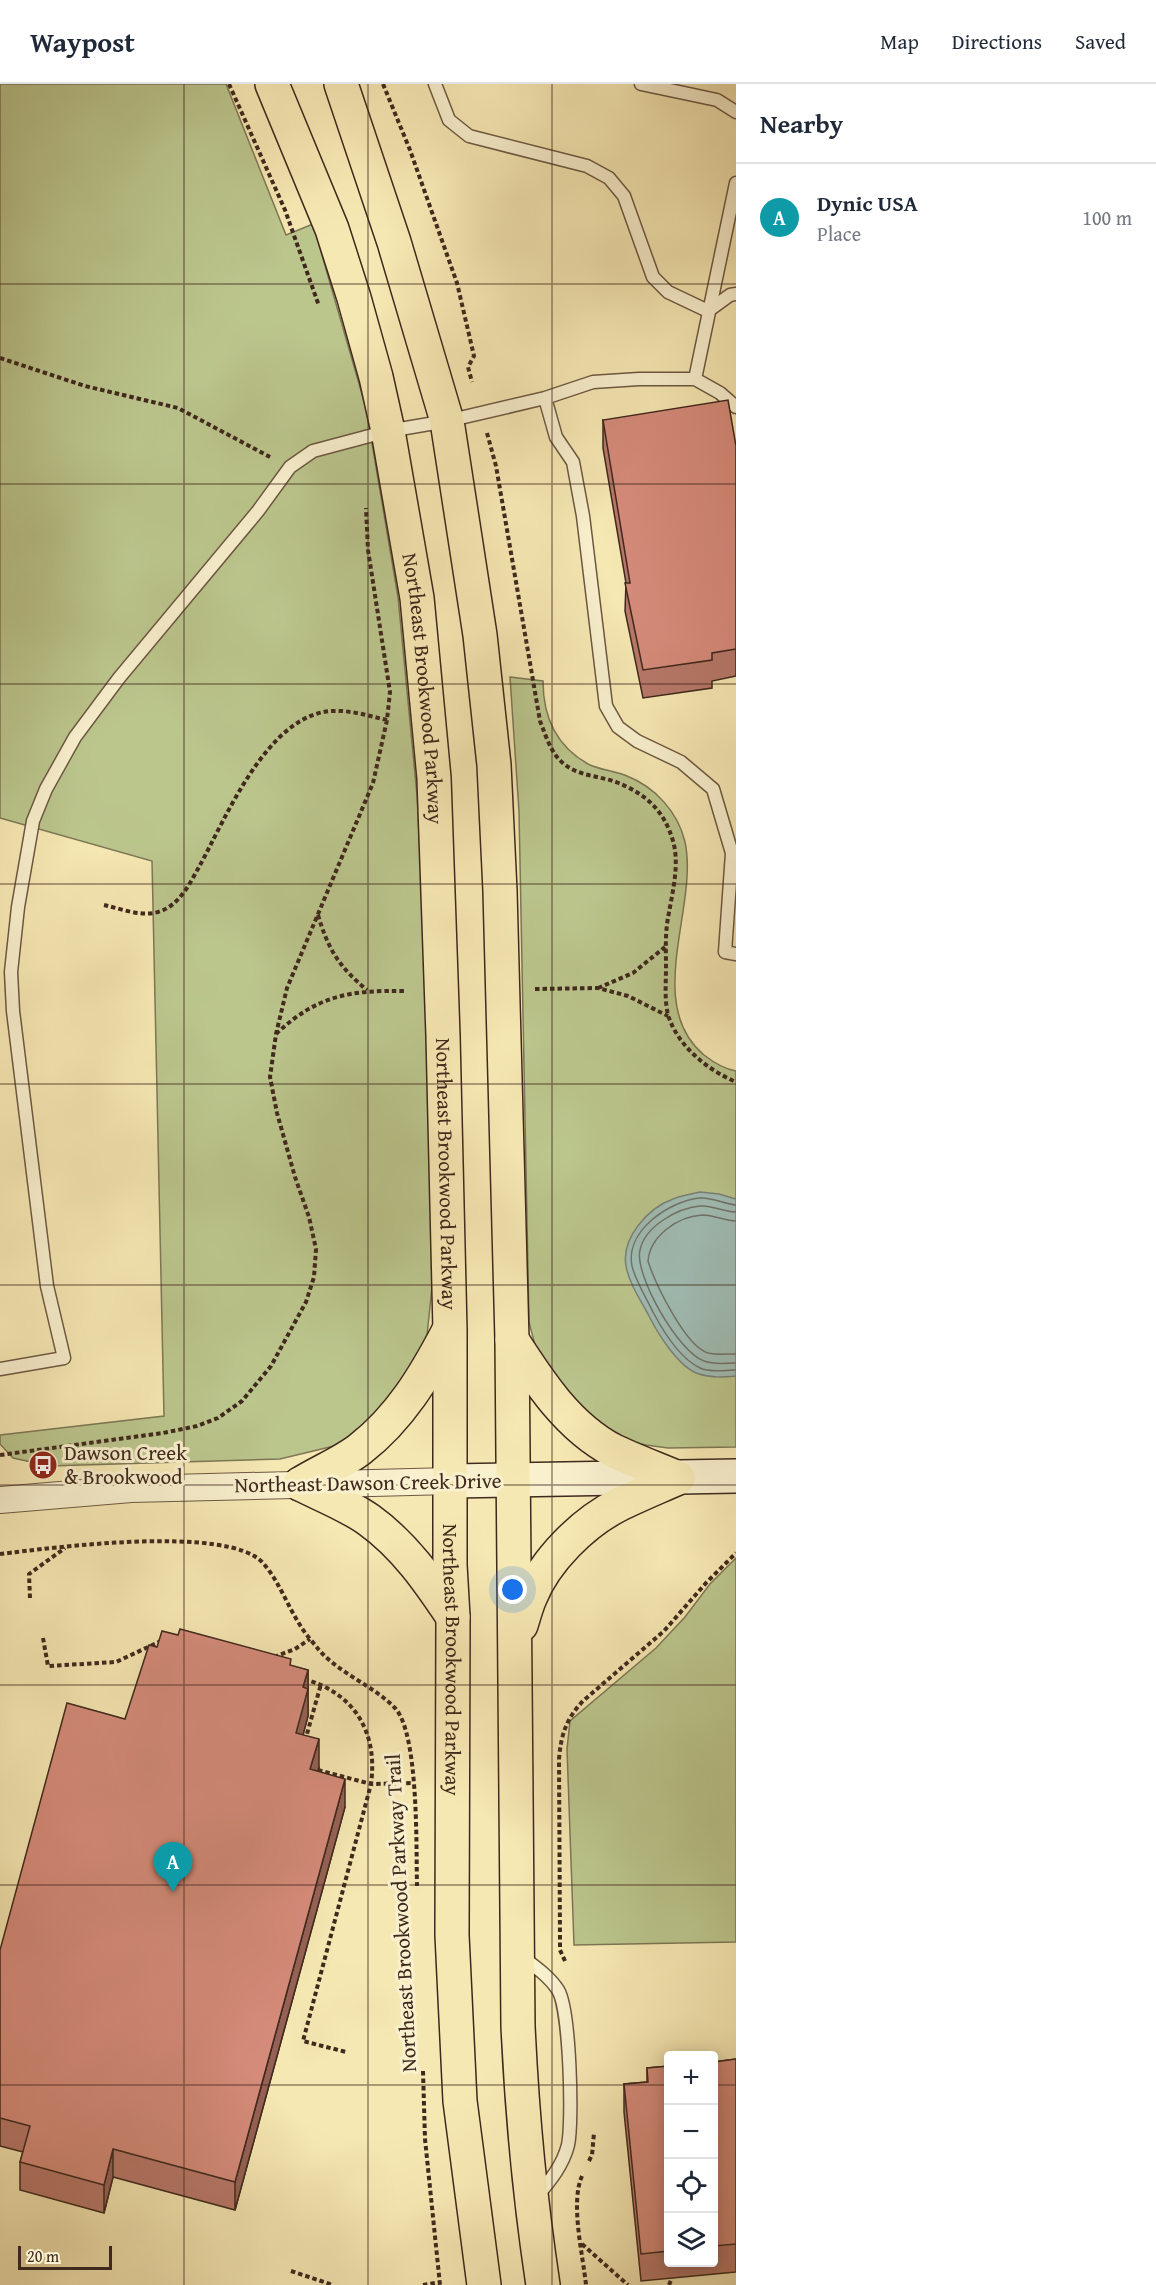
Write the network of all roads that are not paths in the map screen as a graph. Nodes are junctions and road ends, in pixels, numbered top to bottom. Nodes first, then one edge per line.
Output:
1 (272, 84) edge
2 (341, 84) edge
3 (435, 84) edge
4 (641, 84) edge
5 (736, 112) edge
6 (736, 183) edge
7 (736, 294) edge
8 (708, 311) junction
9 (695, 379) junction
10 (545, 398) junction
11 (736, 407) edge
12 (447, 421) junction
13 (387, 431) junction
14 (736, 954) edge
15 (450, 1330) junction
16 (512, 1340) junction
17 (0, 1369) edge
18 (736, 1476) edge
19 (678, 1478) junction
20 (512, 1480) junction
21 (451, 1481) junction
22 (300, 1484) junction
23 (0, 1500) edge
24 (453, 1617) junction
25 (515, 1647) junction
26 (516, 1953) junction
27 (531, 2204) junction
28 (484, 2285) edge
29 (543, 2285) edge

1 - 13 main road, Northeast Brookwood Parkway
2 - 12 main road
3 - 8 lane
4 - 5 lane
6 - 8 lane
7 - 8 lane
8 - 9 lane
9 - 10 lane
9 - 11 lane
10 - 12 lane
10 - 14 lane
12 - 13 lane
12 - 16 main road
13 - 15 main road, Northeast Brookwood Parkway
13 - 17 lane
15 - 21 main road, Northeast Brookwood Parkway
15 - 22 main road
16 - 19 main road
16 - 20 main road
18 - 19 street, Northeast Dawson Creek Drive
19 - 20 street, Northeast Dawson Creek Drive
19 - 25 main road
20 - 21 street, Northeast Dawson Creek Drive
20 - 25 main road
21 - 22 street, Northeast Dawson Creek Drive
21 - 24 main road, Northeast Brookwood Parkway
22 - 23 street, Northeast Dawson Creek Drive
22 - 24 main road
24 - 28 main road, Northeast Brookwood Parkway
25 - 26 main road
26 - 27 main road
26 - 27 lane
27 - 29 main road

